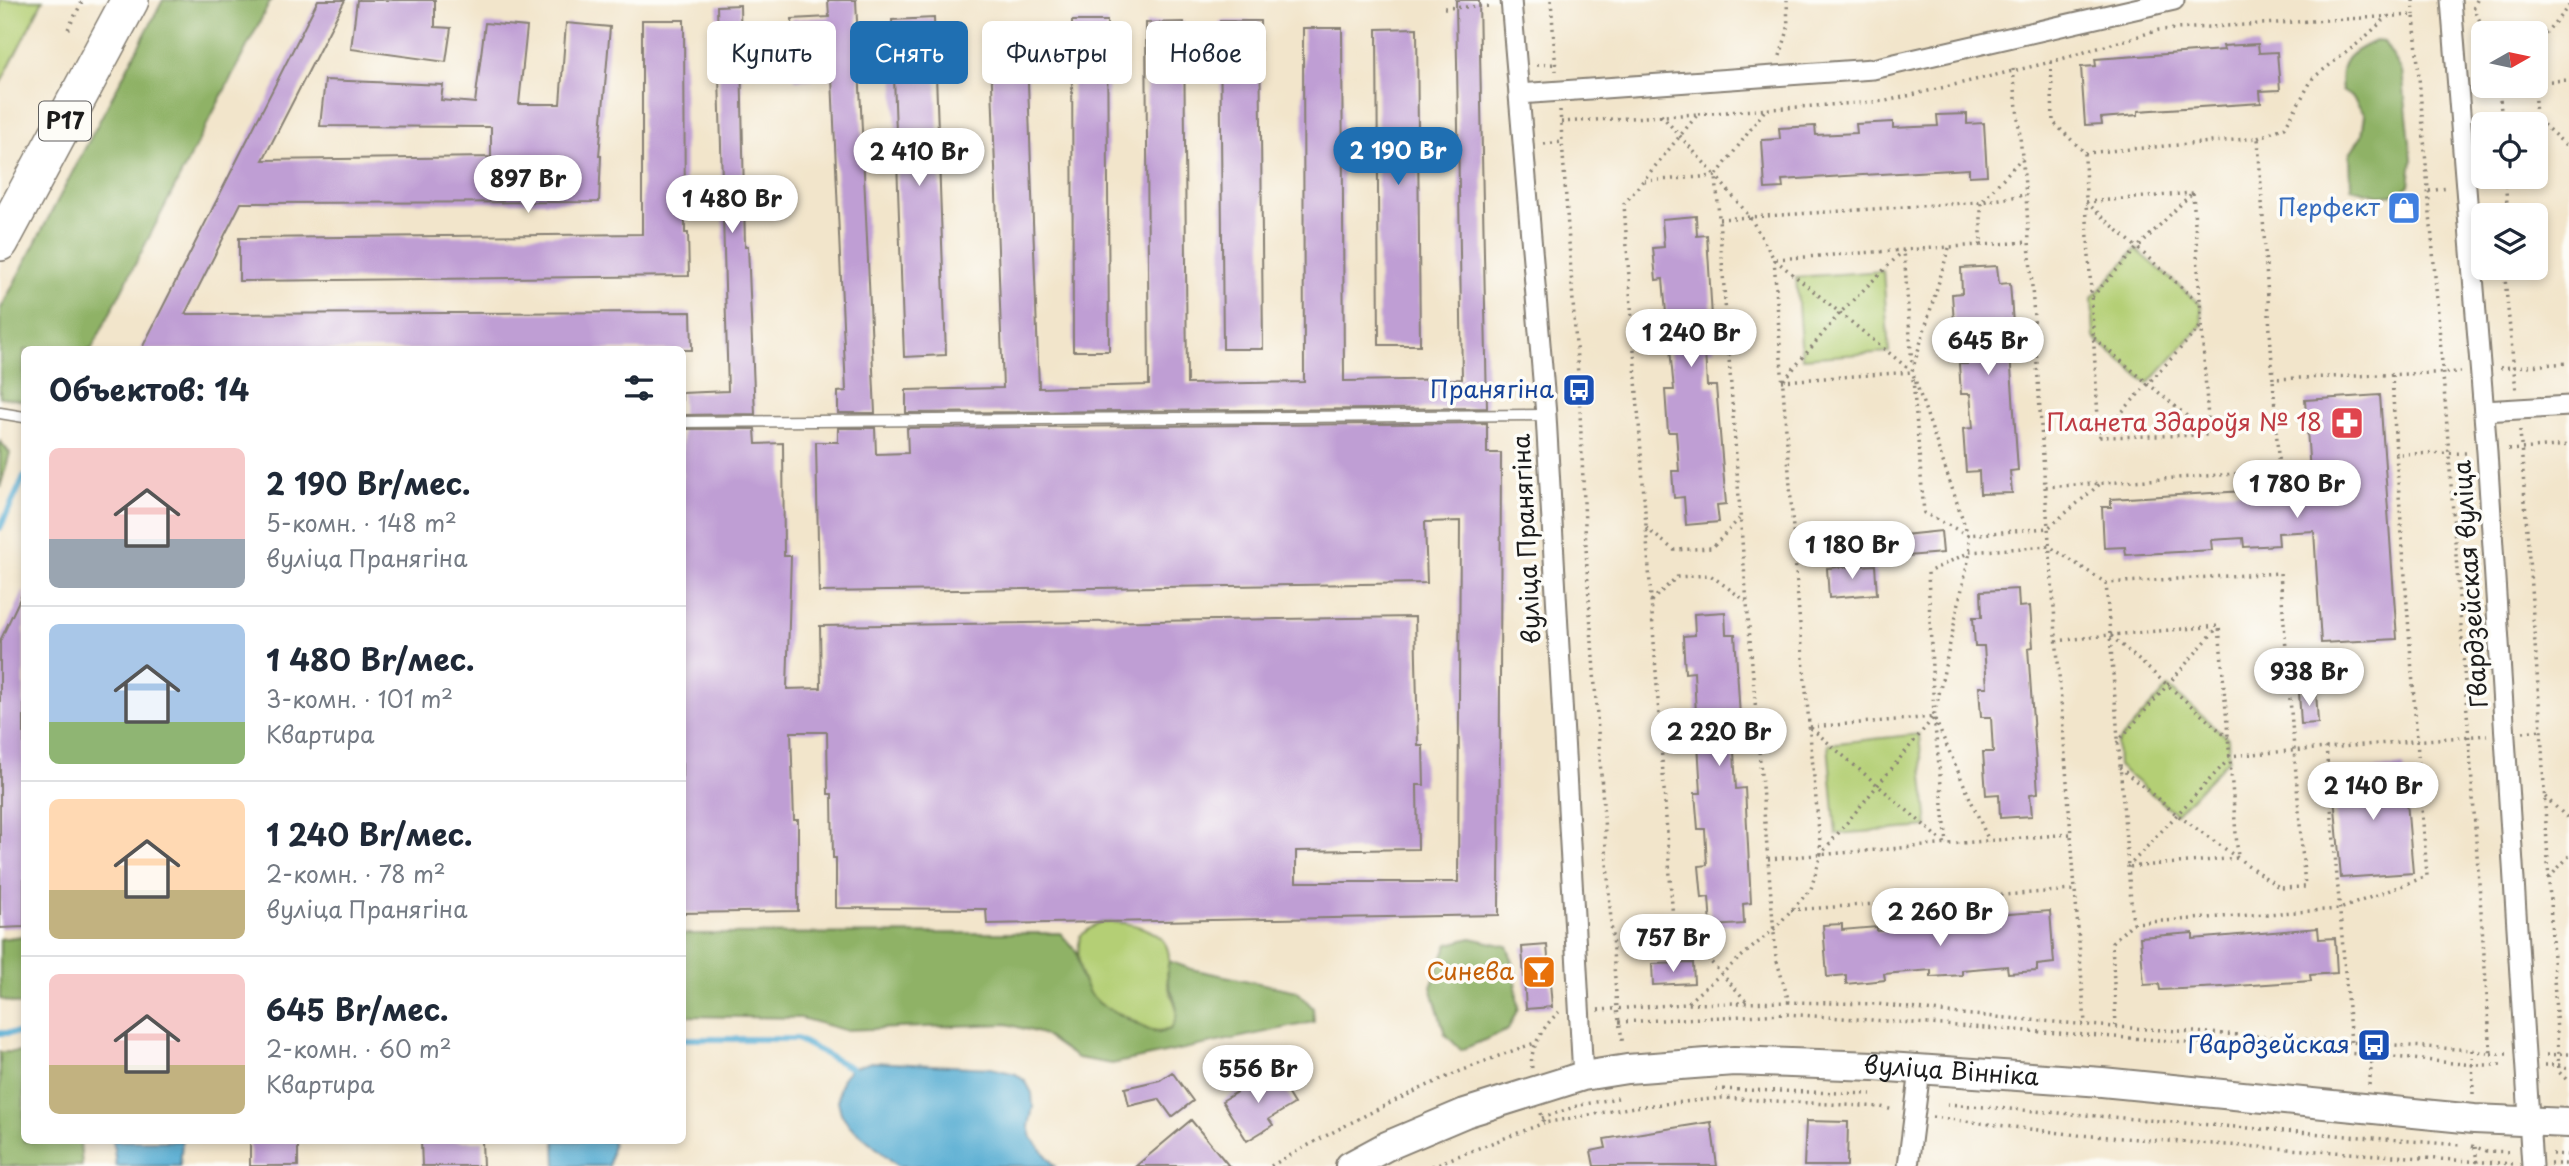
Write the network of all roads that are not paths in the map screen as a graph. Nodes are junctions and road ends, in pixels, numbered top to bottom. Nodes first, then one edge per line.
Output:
1 (130, 0) edge
2 (2175, 0) edge
3 (2451, 0) edge
4 (1505, 3) edge
5 (1518, 94) junction
6 (0, 242) edge
7 (2569, 406) edge
8 (2484, 411) junction
9 (0, 413) edge
10 (1546, 415) junction
11 (21, 416) edge
12 (686, 422) edge
13 (1920, 1070) junction
14 (1583, 1076) junction
15 (2530, 1122) junction
16 (2569, 1123) edge
17 (2532, 1160) edge
18 (1350, 1166) edge
19 (1908, 1166) edge

1 - 6 highway, Р17
2 - 5 street
3 - 8 street, Гвардзейская вуліца
4 - 5 street, вуліца Пранягіна
5 - 10 street, вуліца Пранягіна
7 - 8 street
8 - 15 street, Гвардзейская вуліца
9 - 11 lane
10 - 12 lane
10 - 14 street, вуліца Пранягіна
13 - 14 street, вуліца Вінніка
13 - 15 street, вуліца Вінніка
13 - 19 street
14 - 18 street, вуліца Вінніка
15 - 16 street, вуліца Вінніка
15 - 17 street, Гвардзейская вуліца

